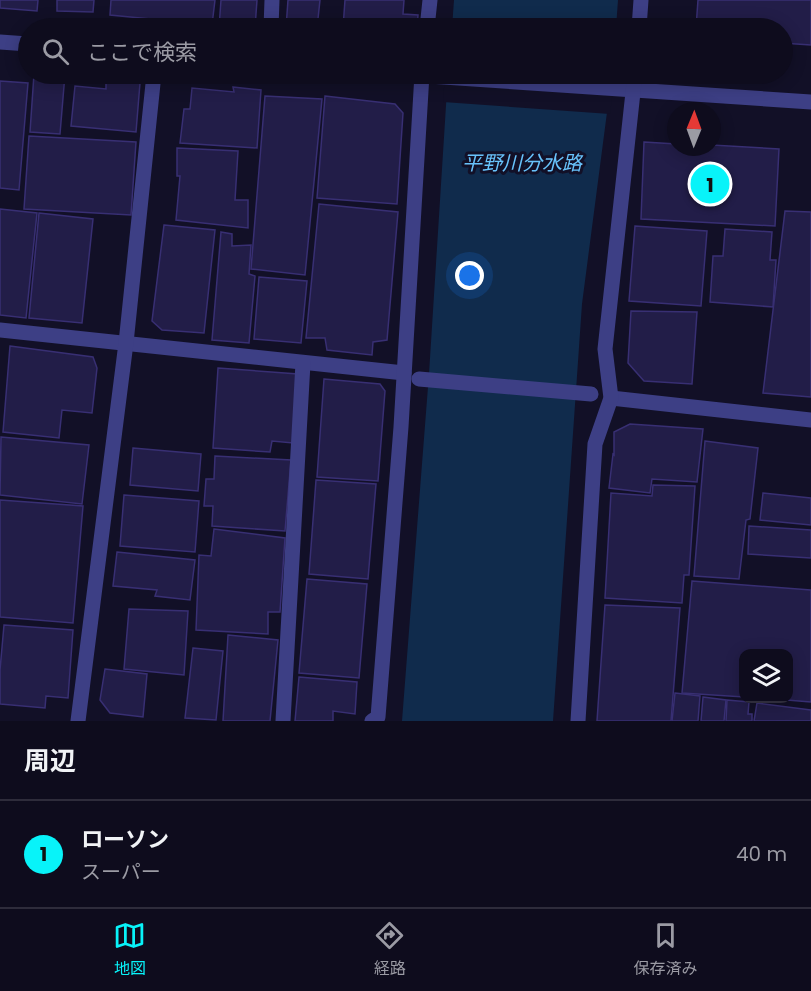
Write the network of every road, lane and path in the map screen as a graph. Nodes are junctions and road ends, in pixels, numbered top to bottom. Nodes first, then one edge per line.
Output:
1 (272, 0) edge
2 (430, 0) edge
3 (641, 0) edge
4 (271, 18) edge
5 (428, 18) edge
6 (640, 18) edge
7 (0, 42) edge
8 (18, 43) edge
9 (153, 84) edge
10 (421, 84) edge
11 (557, 84) edge
12 (627, 84) edge
13 (635, 84) edge
14 (660, 84) edge
15 (811, 102) edge
16 (0, 330) edge
17 (126, 343) junction
18 (303, 363) junction
19 (404, 373) junction
20 (419, 379) dead end
21 (591, 394) dead end
22 (611, 398) junction
23 (811, 420) edge
24 (78, 721) edge
25 (283, 721) edge
26 (372, 721) edge
27 (578, 721) edge

1 - 4 street
2 - 5 street
3 - 6 street
7 - 8 street
9 - 17 street
10 - 19 street
11 - 12 street
13 - 22 street
14 - 15 street
16 - 17 street
17 - 18 street
17 - 24 street
18 - 19 street
18 - 25 street
19 - 26 street
20 - 21 street
22 - 23 street
22 - 27 street

